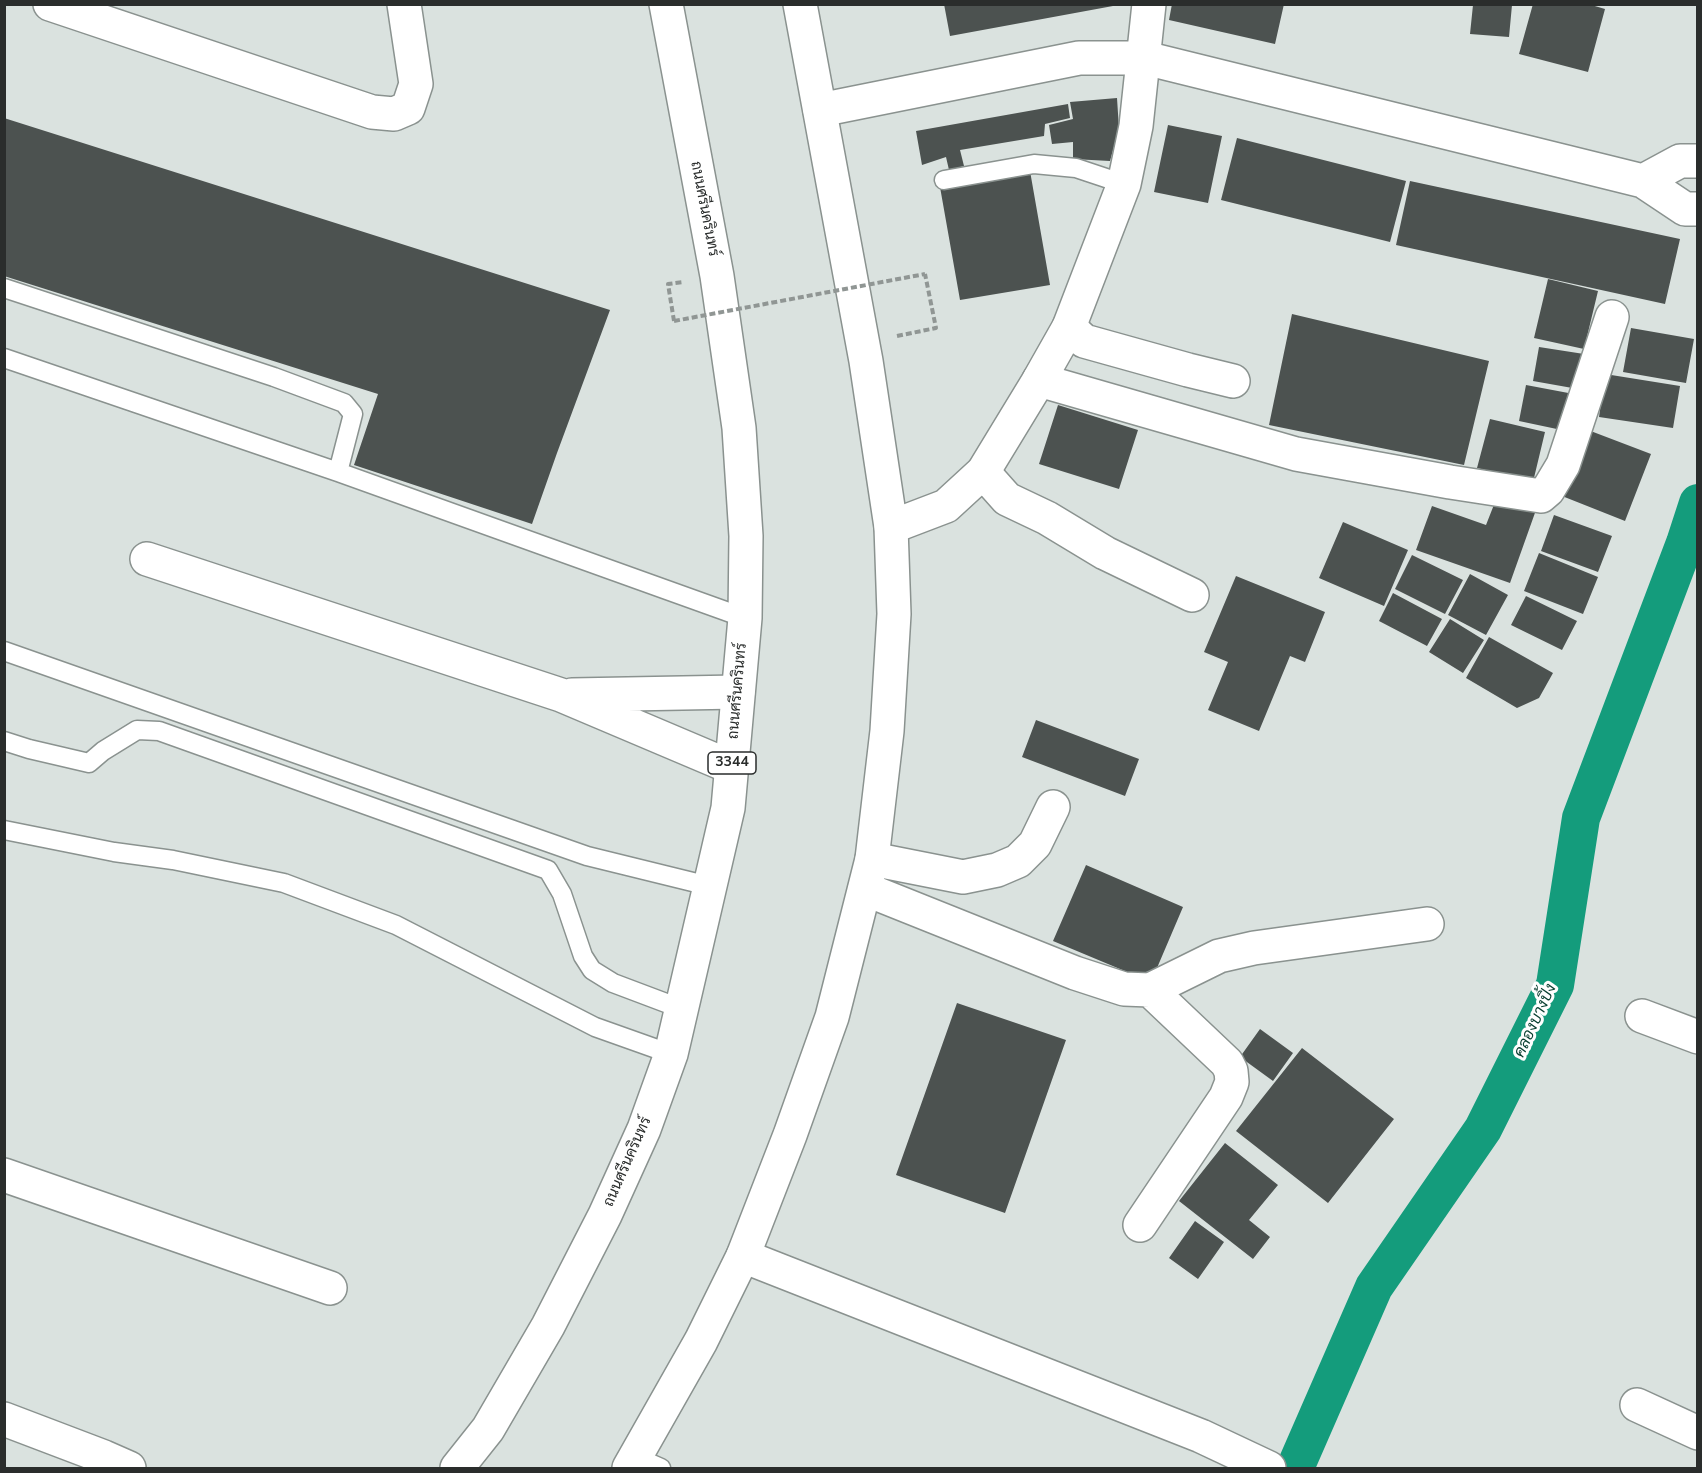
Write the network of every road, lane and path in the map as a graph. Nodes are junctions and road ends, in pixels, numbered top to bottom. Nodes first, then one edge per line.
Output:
1 (404, 4) edge
2 (666, 4) edge
3 (800, 4) edge
4 (1149, 4) edge
5 (55, 5) edge
6 (1145, 58) junction
7 (820, 110) junction
8 (1689, 161) edge
9 (944, 180) dead end
10 (1643, 181) junction
11 (1124, 184) junction
12 (1691, 209) edge
13 (4, 288) edge
14 (1612, 317) dead end
15 (674, 321) dead end
16 (1069, 327) junction
17 (863, 343) junction
18 (4, 358) edge
19 (1039, 380) junction
20 (1233, 381) dead end
21 (338, 472) junction
22 (983, 472) junction
23 (891, 527) junction
24 (147, 559) dead end
25 (1192, 595) dead end
26 (745, 618) junction
27 (4, 651) edge
28 (738, 692) junction
29 (561, 695) junction
30 (4, 741) edge
31 (731, 767) junction
32 (1053, 807) dead end
33 (4, 830) edge
34 (868, 874) junction
35 (710, 886) junction
36 (1426, 924) dead end
37 (1150, 990) junction
38 (682, 1009) junction
39 (1642, 1016) dead end
40 (1698, 1037) edge
41 (671, 1054) junction
42 (4, 1175) edge
43 (1140, 1225) dead end
44 (743, 1256) junction
45 (330, 1288) dead end
46 (1637, 1405) dead end
47 (4, 1419) edge
48 (1698, 1433) edge
49 (642, 1465) edge
50 (129, 1468) edge
51 (458, 1468) edge
52 (1269, 1468) edge

1 - 5 street
2 - 26 street, ถนนศรีนครินทร์ / 3344
3 - 7 street
4 - 6 street
6 - 7 street
6 - 10 street
6 - 11 street
7 - 17 street
8 - 10 street
9 - 11 lane
10 - 12 street
11 - 16 street
13 - 21 lane
14 - 19 street
15 - 17 path, bridge
16 - 19 street
16 - 20 street
17 - 23 street
18 - 21 lane
19 - 22 street
21 - 26 lane
22 - 23 street
22 - 25 street
23 - 34 street
24 - 29 street
26 - 28 street, ถนนศรีนครินทร์ / 3344
27 - 35 lane
28 - 29 street
28 - 31 street, ถนนศรีนครินทร์ / 3344
29 - 31 street
30 - 38 lane
31 - 35 street, ถนนศรีนครินทร์ / 3344
32 - 34 street
33 - 41 lane
34 - 37 street
34 - 44 street
35 - 38 street, ถนนศรีนครินทร์ / 3344
36 - 37 street
37 - 43 street
38 - 41 street, ถนนศรีนครินทร์ / 3344
39 - 40 street
41 - 51 street, ถนนศรีนครินทร์ / 3344
42 - 45 street
44 - 49 street
44 - 52 street
46 - 48 street
47 - 50 street

